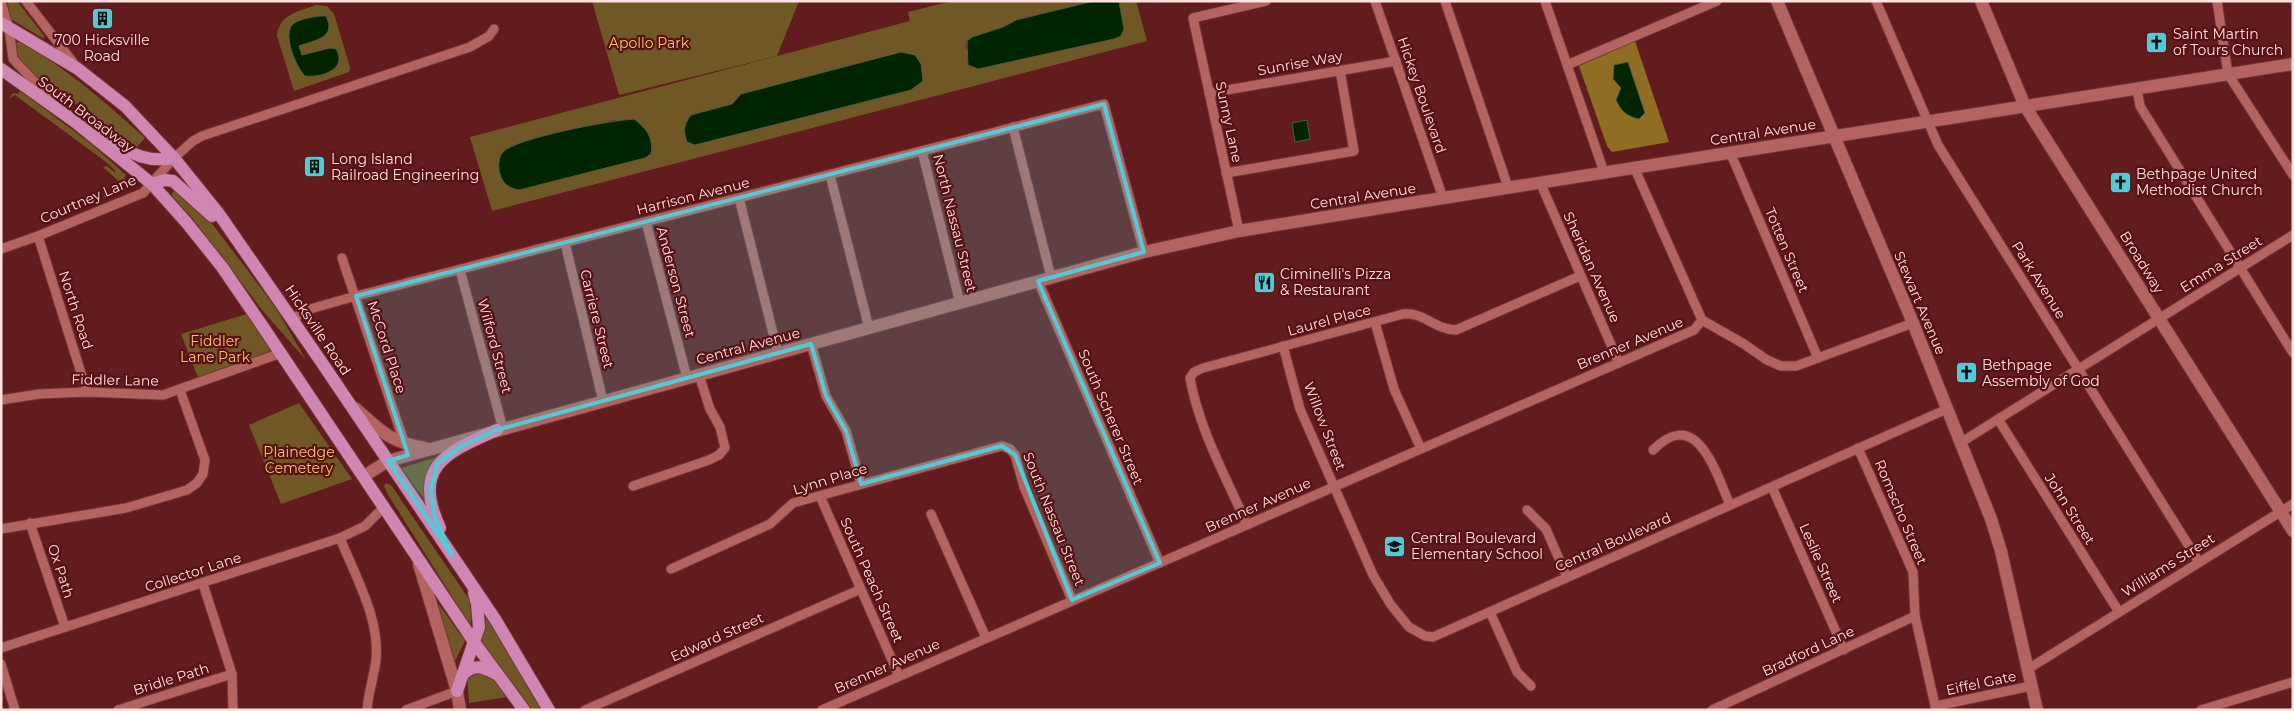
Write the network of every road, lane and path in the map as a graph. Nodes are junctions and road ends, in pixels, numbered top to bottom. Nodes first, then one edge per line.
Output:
1 (26, 1) edge
2 (1266, 1) edge
3 (1375, 1) edge
4 (1445, 1) edge
5 (1545, 1) edge
6 (1716, 1) edge
7 (1777, 1) edge
8 (1876, 1) edge
9 (1981, 1) edge
10 (2217, 1) edge
11 (1, 2) edge
12 (5, 26) edge
13 (494, 30) dead end
14 (1396, 60) junction
15 (2293, 64) edge
16 (1567, 65) junction
17 (1, 69) edge
18 (78, 69) junction
19 (1340, 70) junction
20 (2228, 74) junction
21 (2137, 88) junction
22 (1209, 93) junction
23 (2025, 106) junction
24 (74, 121) junction
25 (1928, 121) junction
26 (1013, 127) junction
27 (1835, 135) junction
28 (922, 151) junction
29 (1730, 152) junction
30 (174, 158) junction
31 (1634, 168) junction
32 (1604, 172) junction
33 (1226, 173) junction
34 (830, 175) junction
35 (2293, 175) edge
36 (1540, 182) junction
37 (152, 184) junction
38 (1508, 187) junction
39 (739, 198) junction
40 (1443, 198) junction
41 (646, 222) junction
42 (1239, 232) junction
43 (2293, 235) edge
44 (38, 236) junction
45 (236, 238) junction
46 (565, 243) junction
47 (1, 249) edge
48 (1144, 252) junction
49 (342, 258) dead end
50 (2240, 268) junction
51 (460, 270) junction
52 (1050, 272) junction
53 (1580, 276) junction
54 (1038, 281) junction
55 (356, 296) junction
56 (960, 303) junction
57 (2159, 319) junction
58 (293, 320) junction
59 (1702, 320) junction
60 (1375, 322) junction
61 (1913, 322) junction
62 (869, 328) junction
63 (811, 344) junction
64 (1283, 346) junction
65 (281, 353) junction
66 (778, 353) junction
67 (2293, 353) edge
68 (1818, 358) junction
69 (1619, 363) junction
70 (2079, 369) junction
71 (700, 375) junction
72 (687, 378) junction
73 (180, 390) junction
74 (87, 392) junction
75 (1, 400) edge
76 (603, 401) junction
77 (348, 402) junction
78 (1947, 409) junction
79 (1998, 420) junction
80 (500, 430) junction
81 (1960, 443) junction
82 (405, 445) junction
83 (1858, 448) junction
84 (430, 449) junction
85 (1010, 449) joint
86 (1421, 449) junction
87 (1652, 450) dead end
88 (388, 461) junction
89 (364, 476) junction
90 (861, 484) junction
91 (633, 486) dead end
92 (1334, 487) junction
93 (1772, 487) junction
94 (820, 496) junction
95 (2293, 504) edge
96 (1730, 505) junction
97 (385, 506) junction
98 (1527, 510) dead end
99 (2280, 512) junction
100 (931, 514) dead end
101 (30, 523) junction
102 (1247, 525) junction
103 (1, 529) edge
104 (2293, 532) edge
105 (340, 538) junction
106 (452, 555) junction
107 (417, 557) junction
108 (2199, 562) junction
109 (1160, 563) junction
110 (671, 569) dead end
111 (1567, 578) junction
112 (470, 582) junction
113 (203, 584) junction
114 (861, 589) junction
115 (1072, 600) junction
116 (1490, 612) junction
117 (2119, 612) junction
118 (1915, 616) junction
119 (65, 627) junction
120 (986, 638) junction
121 (474, 642) junction
122 (1, 648) edge
123 (1844, 650) junction
124 (1, 664) edge
125 (2028, 669) junction
126 (232, 674) junction
127 (463, 674) junction
128 (498, 675) junction
129 (899, 676) junction
130 (2293, 682) edge
131 (1531, 686) dead end
132 (2031, 686) junction
133 (457, 691) junction
134 (1936, 708) edge
135 (2216, 708) edge
136 (15, 710) edge
137 (118, 710) edge
138 (233, 710) edge
139 (367, 710) edge
140 (406, 710) edge
141 (460, 710) edge
142 (524, 710) edge
143 (549, 710) edge
144 (585, 710) edge
145 (822, 710) edge
146 (1712, 710) edge
147 (2037, 710) edge
148 (2201, 710) edge

1 - 18 street
2 - 22 street, Sunny Lane
3 - 14 street, Hickey Boulevard
4 - 38 street
5 - 16 street
6 - 16 street
7 - 27 main road, Stewart Avenue
8 - 25 street, Park Avenue
9 - 23 main road, Broadway
10 - 20 street
11 - 12 street
12 - 18 main road, Hicksville Road
12 - 24 street
13 - 30 street, Courtney Lane
14 - 19 street, Sunrise Way
14 - 40 street, Hickey Boulevard
15 - 20 main road, Central Avenue
16 - 32 street
17 - 24 main road, South Broadway
18 - 30 main road, Hicksville Road
19 - 22 street, Sunrise Way
19 - 33 street
20 - 21 main road, Central Avenue
20 - 35 street
21 - 23 main road, Central Avenue
21 - 50 street
22 - 33 street, Sunny Lane
23 - 25 main road, Central Avenue
23 - 57 main road, Broadway
24 - 30 main road
24 - 37 main road, South Broadway
25 - 27 main road, Central Avenue
25 - 70 street, Park Avenue
26 - 28 street, Harrison Avenue
26 - 48 street, Harrison Avenue
26 - 52 street
27 - 29 main road, Central Avenue
27 - 61 main road, Stewart Avenue
28 - 34 street, Harrison Avenue
28 - 56 street, North Nassau Street
29 - 31 main road, Central Avenue
29 - 68 street, Totten Street
30 - 37 street, Courtney Lane
30 - 45 main road, Hicksville Road
31 - 32 main road, Central Avenue
31 - 59 street
32 - 36 main road, Central Avenue
33 - 42 street, Sunny Lane
34 - 39 street, Harrison Avenue
34 - 62 street
36 - 38 main road, Central Avenue
36 - 53 street, Sheridan Avenue
37 - 44 street, Courtney Lane
37 - 45 main road
37 - 65 main road
38 - 40 main road, Central Avenue
39 - 41 street, Harrison Avenue
39 - 66 street
40 - 42 main road, Central Avenue
41 - 46 street, Harrison Avenue
41 - 72 street, Anderson Street
42 - 48 main road, Central Avenue
43 - 50 street, Emma Street
44 - 47 street, Courtney Lane
44 - 74 street, North Road
45 - 58 main road, Hicksville Road
46 - 51 street, Harrison Avenue
46 - 76 street, Carriere Street
48 - 52 main road, Central Avenue
49 - 55 street, McCord Place
50 - 57 street, Emma Street
50 - 67 street
51 - 55 street, Harrison Avenue
51 - 80 street, Wilford Street
52 - 54 main road, Central Avenue
53 - 60 street, Laurel Place
53 - 69 street, Sheridan Avenue
54 - 56 main road, Central Avenue
54 - 109 street, South Scherer Street
55 - 58 street, Harrison Avenue
55 - 82 street, McCord Place
56 - 62 main road, Central Avenue
57 - 70 street, Emma Street
57 - 99 main road, Broadway
58 - 77 main road, Hicksville Road
59 - 68 street
59 - 69 street, Brenner Avenue
60 - 64 street, Laurel Place
60 - 86 street
61 - 68 street
61 - 78 main road, Stewart Avenue
62 - 63 main road, Central Avenue
63 - 66 main road, Central Avenue
63 - 90 street
64 - 92 street, Willow Street
64 - 102 street, Laurel Place
65 - 73 street, Fiddler Lane
65 - 89 main road
66 - 71 main road, Central Avenue
69 - 86 street, Brenner Avenue
70 - 79 street, Emma Street
70 - 108 street, Park Avenue
71 - 72 main road, Central Avenue
71 - 91 street
72 - 76 main road, Central Avenue
73 - 74 street, Fiddler Lane
73 - 101 street
74 - 75 street, Fiddler Lane
76 - 80 main road, Central Avenue
77 - 82 main road
77 - 88 main road, Hicksville Road
78 - 81 main road, Stewart Avenue
78 - 83 street, Central Boulevard
79 - 81 street, Emma Street
79 - 117 street, John Street
80 - 84 main road, Central Avenue
80 - 106 main road
81 - 125 main road, Stewart Avenue
82 - 84 main road
83 - 93 street, Central Boulevard
83 - 118 street, Romscho Street
84 - 88 main road, Central Avenue
85 - 90 street, Lynn Place
85 - 115 street, South Nassau Street
86 - 92 street, Brenner Avenue
87 - 96 street
88 - 89 main road, Central Avenue
88 - 106 main road, Hicksville Road
89 - 97 main road
90 - 94 street, Lynn Place
92 - 102 street, Brenner Avenue
92 - 116 street, Central Boulevard
93 - 96 street, Central Boulevard
93 - 123 street, Leslie Street
94 - 110 street, Lynn Place
94 - 114 street, South Peach Street
95 - 99 street, Williams Street
96 - 111 street, Central Boulevard
97 - 105 street, Collector Lane
97 - 107 main road
98 - 111 street
99 - 104 main road, Broadway
99 - 108 street, Williams Street
100 - 120 street
101 - 103 street
101 - 119 street, Ox Path
102 - 109 street, Brenner Avenue
105 - 113 street, Collector Lane
105 - 139 street
106 - 112 main road, Hicksville Road
107 - 121 main road
107 - 133 main road
108 - 117 street, Williams Street
109 - 115 street, Brenner Avenue
111 - 116 street, Central Boulevard
112 - 121 main road
112 - 143 main road, Hicksville Road
113 - 119 street, Collector Lane
113 - 126 street
114 - 129 street, South Peach Street
114 - 144 street, Edward Street
115 - 120 street, Brenner Avenue
116 - 131 street
117 - 125 street, Williams Street
118 - 123 street, Bradford Lane
118 - 134 street, Romscho Street
119 - 122 street, Collector Lane
120 - 129 street, Brenner Avenue
121 - 127 main road
121 - 128 main road
123 - 146 street, Bradford Lane
124 - 136 street
125 - 132 main road, Stewart Avenue
126 - 137 street, Bridle Path
126 - 138 street
127 - 128 main road
127 - 133 main road
128 - 142 main road
129 - 145 street, Brenner Avenue
130 - 135 street
132 - 134 street, Eiffel Gate
132 - 147 main road, Stewart Avenue
133 - 140 street
133 - 141 main road
135 - 148 street

